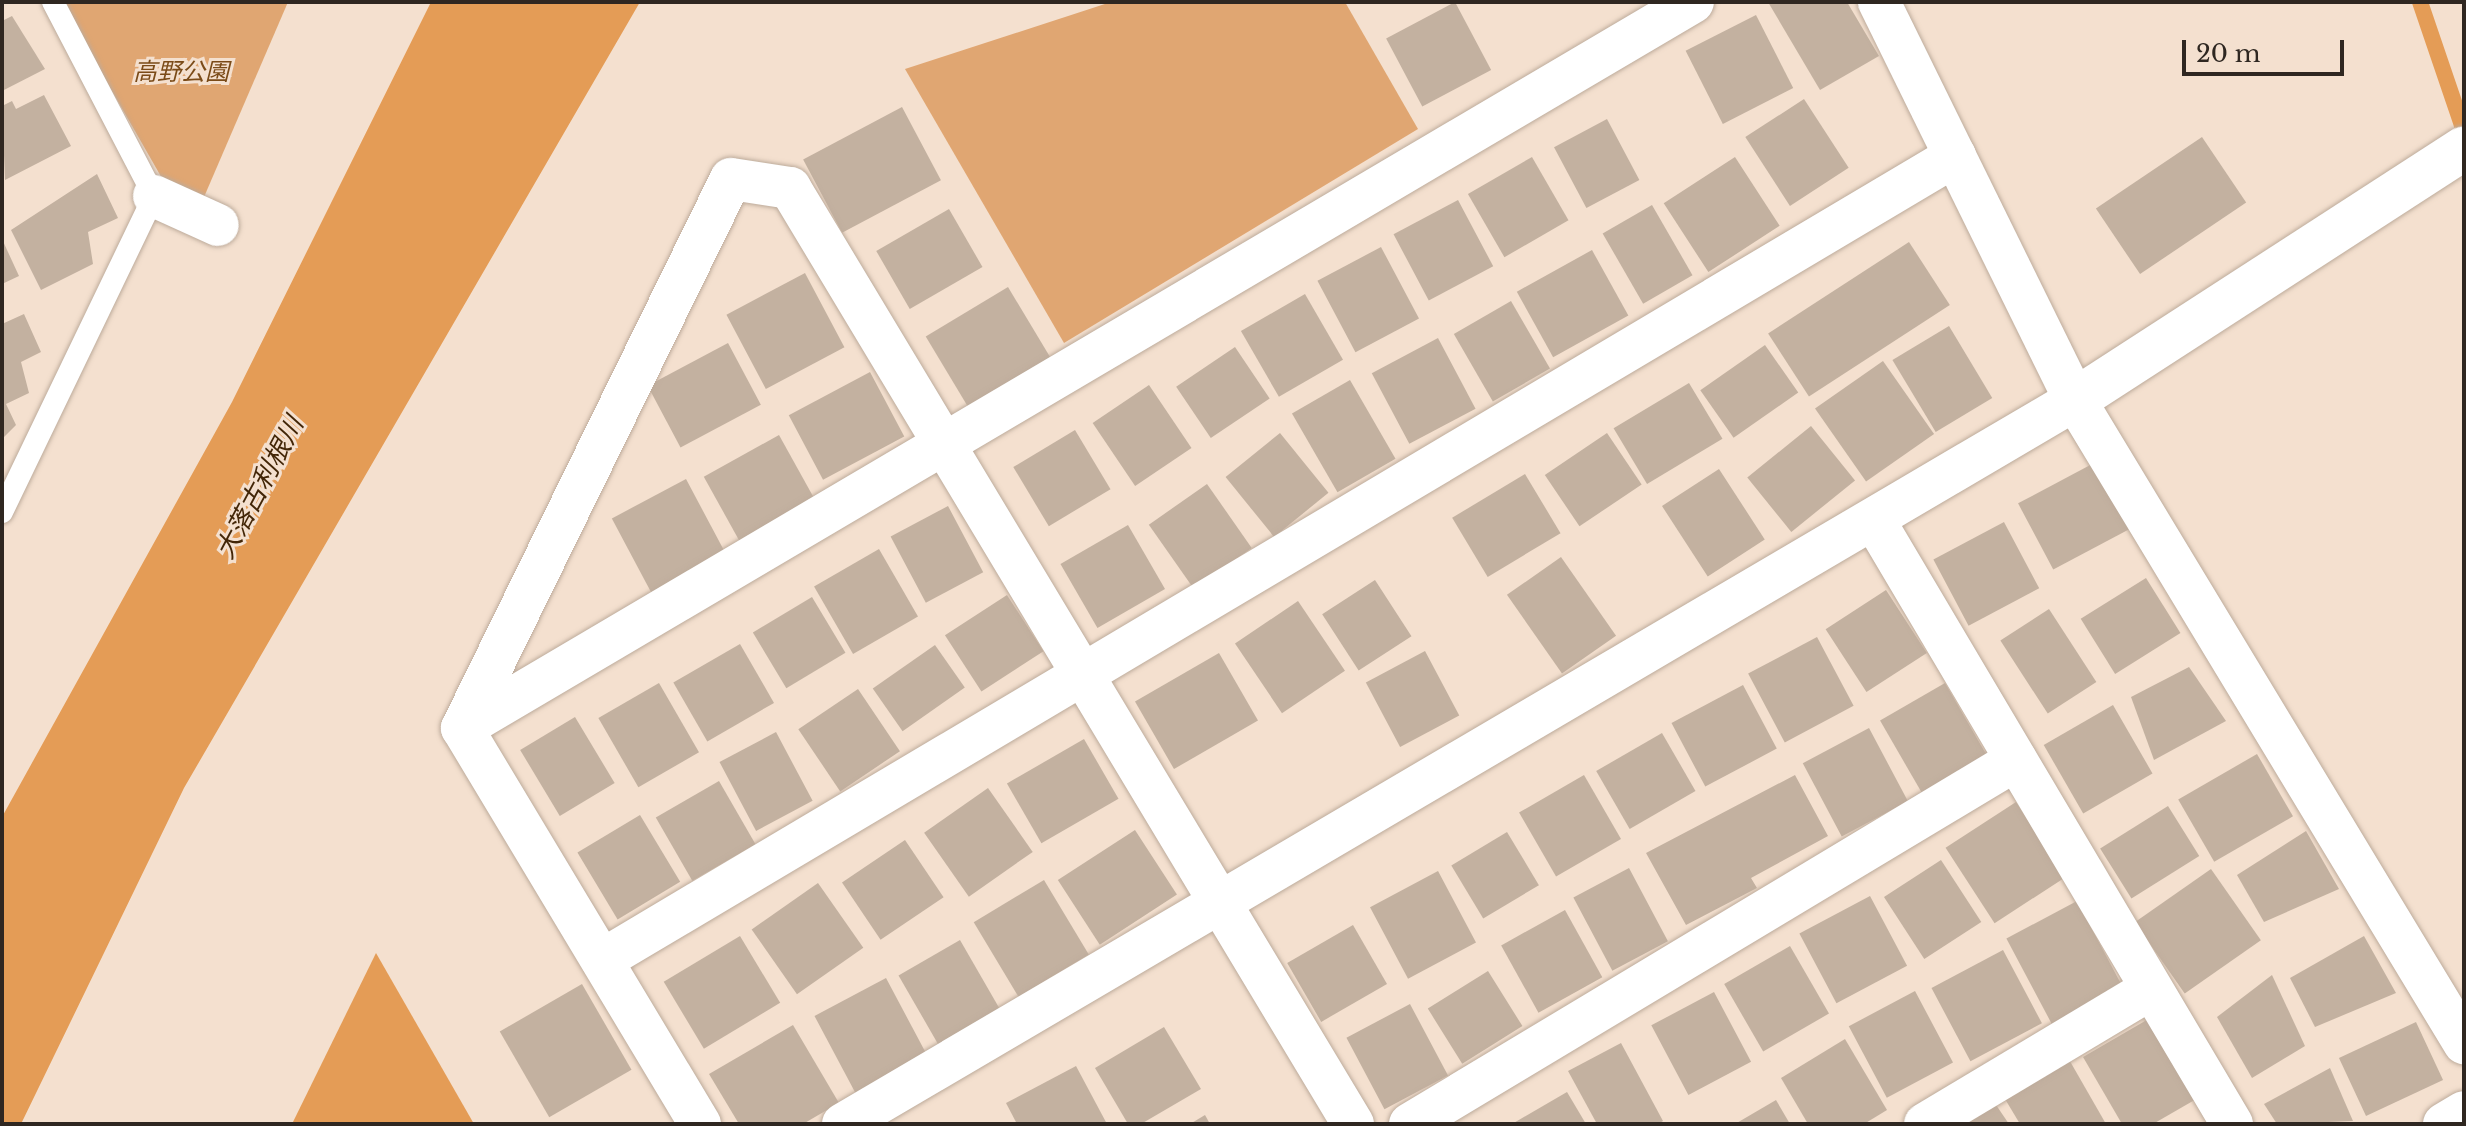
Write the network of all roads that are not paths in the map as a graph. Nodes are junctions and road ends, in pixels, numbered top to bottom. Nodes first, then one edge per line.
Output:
1 (53, 2) edge
2 (1693, 2) edge
3 (1879, 2) edge
4 (2464, 148) edge
5 (1955, 156) junction
6 (154, 196) junction
7 (218, 225) dead end
8 (2075, 400) junction
9 (943, 445) junction
10 (2, 512) edge
11 (1874, 520) junction
12 (1083, 675) junction
13 (462, 728) junction
14 (2016, 760) junction
15 (1222, 902) junction
16 (602, 960) junction
17 (2151, 989) junction
18 (2464, 1043) edge
19 (2464, 1112) edge
20 (700, 1124) edge
21 (843, 1124) edge
22 (1353, 1124) edge
23 (1410, 1124) edge
24 (1925, 1124) edge
25 (2232, 1124) edge
26 (2444, 1124) edge

1 - 6 lane
2 - 9 street
3 - 5 street
4 - 8 street
5 - 8 street
5 - 12 street
6 - 7 street
6 - 10 lane
8 - 11 street
8 - 18 street
9 - 12 street
9 - 13 street
9 - 13 street
11 - 14 street
11 - 15 street
12 - 15 street
12 - 16 street
13 - 16 street
14 - 17 street
14 - 23 street
15 - 21 street
15 - 22 street
16 - 20 street
17 - 24 street
17 - 25 street
19 - 26 street

